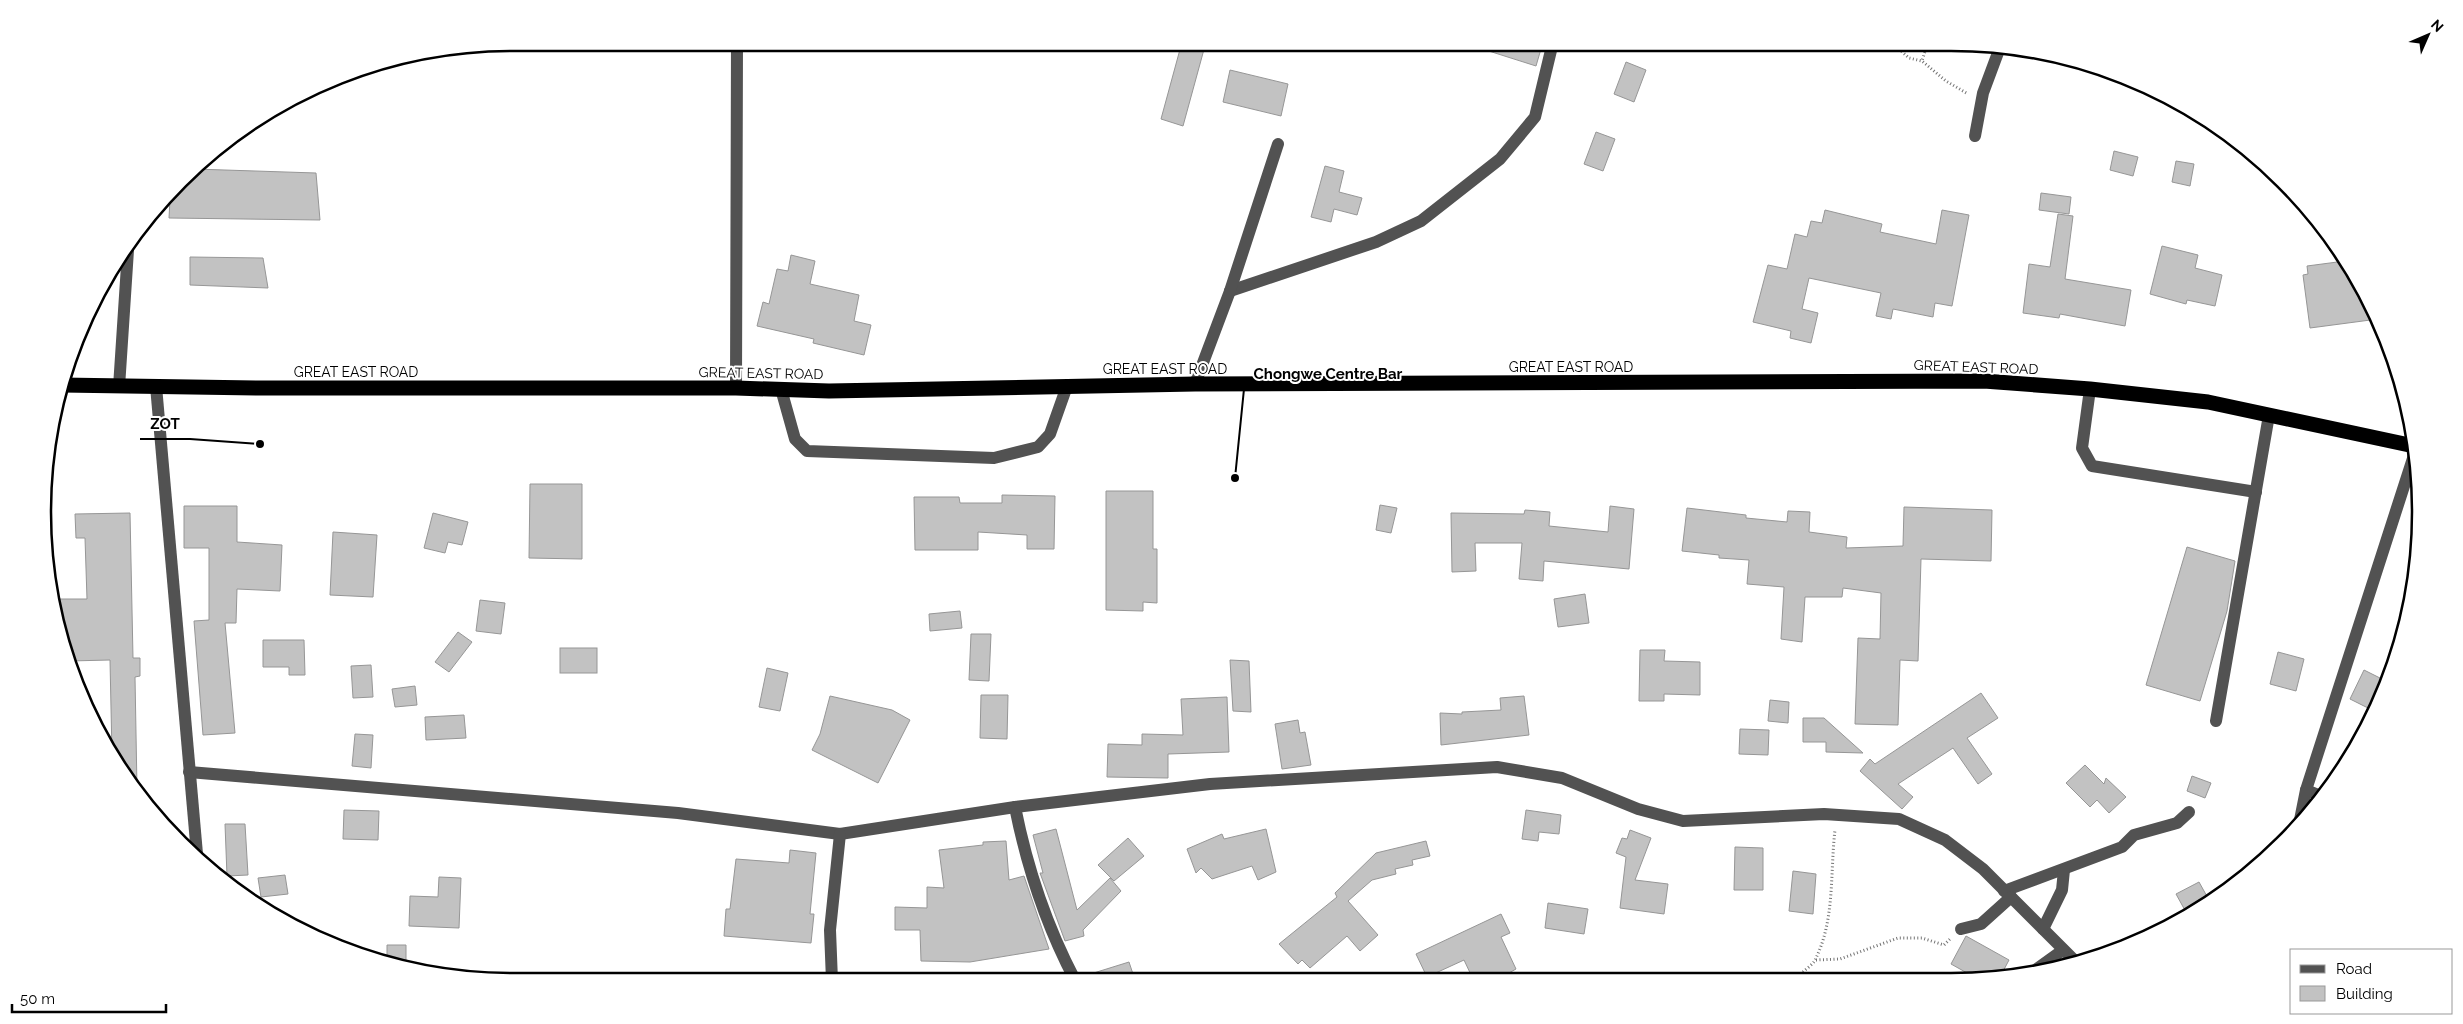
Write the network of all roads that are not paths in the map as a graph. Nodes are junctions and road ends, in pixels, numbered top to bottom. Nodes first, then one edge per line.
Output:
1 (738, 51) edge
2 (1551, 51) edge
3 (1998, 54) edge
4 (1975, 136) dead end
5 (1278, 144) dead end
6 (127, 259) edge
7 (1230, 291) junction
8 (1195, 384) junction
9 (69, 385) edge
10 (156, 386) junction
11 (1067, 386) junction
12 (119, 387) junction
13 (736, 388) junction
14 (2090, 389) junction
15 (781, 390) junction
16 (2269, 415) junction
17 (2407, 444) edge
18 (2410, 469) edge
19 (2256, 492) junction
20 (2216, 722) dead end
21 (189, 772) junction
22 (2306, 790) junction
23 (2316, 794) edge
24 (1015, 807) junction
25 (2302, 810) edge
26 (2189, 812) dead end
27 (840, 834) junction
28 (196, 847) edge
29 (2064, 870) junction
30 (2008, 894) junction
31 (1961, 929) road end
32 (2043, 929) junction
33 (2063, 950) junction
34 (2071, 957) edge
35 (2049, 962) edge
36 (832, 973) edge
37 (1071, 973) edge

1 - 13 street
2 - 7 street
3 - 4 street
5 - 7 street
6 - 12 street
7 - 8 street
8 - 11 highway, GREAT EAST ROAD
8 - 14 highway, GREAT EAST ROAD
9 - 12 highway, GREAT EAST ROAD
10 - 12 highway, GREAT EAST ROAD
10 - 13 highway, GREAT EAST ROAD
10 - 21 street
11 - 15 highway, GREAT EAST ROAD
11 - 15 street
13 - 15 highway, GREAT EAST ROAD
14 - 16 highway, GREAT EAST ROAD
14 - 19 street
16 - 17 highway, GREAT EAST ROAD
16 - 19 street
18 - 22 street
19 - 20 street
21 - 27 street
21 - 28 street
22 - 23 street
22 - 25 street
24 - 27 street
24 - 30 street
24 - 37 street
26 - 29 street
27 - 36 street
29 - 30 street
29 - 32 street
30 - 31 street
30 - 32 street
32 - 33 street
33 - 34 street
33 - 35 street

